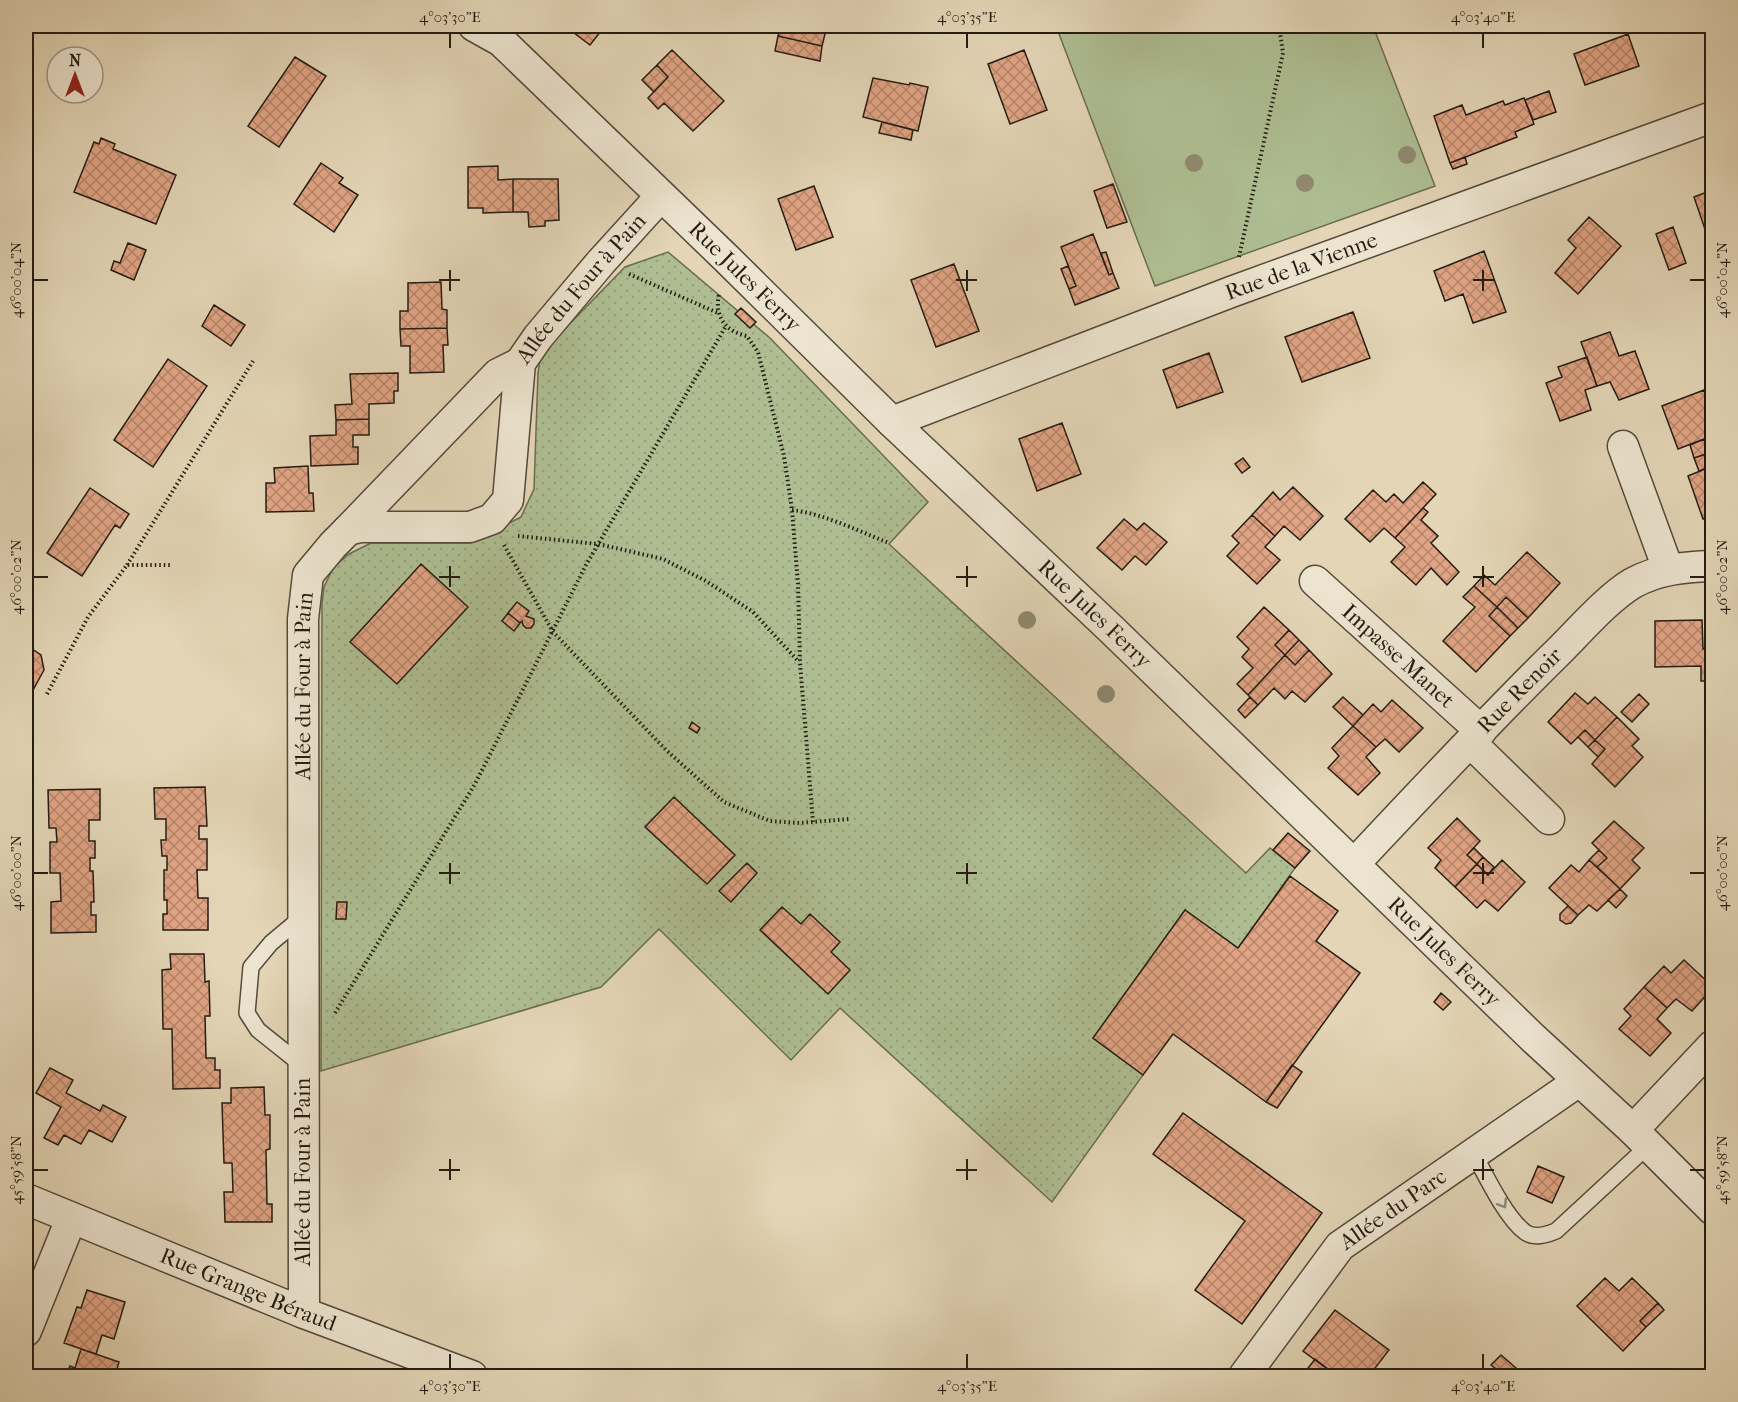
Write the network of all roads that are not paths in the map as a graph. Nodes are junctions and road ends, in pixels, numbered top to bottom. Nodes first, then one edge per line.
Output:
1 (474, 26) edge
2 (1713, 117) edge
3 (661, 196) junction
4 (520, 363) junction
5 (892, 422) junction
6 (1623, 446) dead end
7 (348, 530) junction
8 (1713, 566) edge
9 (1668, 569) junction
10 (1315, 581) dead end
11 (1475, 737) junction
12 (1549, 819) dead end
13 (1354, 864) junction
14 (302, 917) junction
15 (1713, 1046) edge
16 (303, 1066) junction
17 (1580, 1081) junction
18 (1641, 1138) junction
19 (1474, 1154) junction
20 (26, 1199) edge
21 (1713, 1209) edge
22 (71, 1219) junction
23 (304, 1313) junction
24 (26, 1331) edge
25 (472, 1377) edge
26 (1244, 1377) edge

1 - 3 street, Rue Jules Ferry
2 - 5 street, Rue de la Vienne
3 - 4 street, Allée du Four à Pain
3 - 5 street, Rue Jules Ferry
4 - 7 street
4 - 7 street, Allée du Four à Pain
5 - 13 street, Rue Jules Ferry
6 - 9 street
7 - 14 street, Allée du Four à Pain
8 - 9 street, Rue Renoir
9 - 11 street, Rue Renoir
10 - 11 street, Impasse Manet
11 - 12 street, Impasse Manet
11 - 13 street, Rue Renoir
13 - 17 street, Rue Jules Ferry
14 - 16 street, Allée du Four à Pain
14 - 16 lane
15 - 18 street
16 - 23 street, Allée du Four à Pain
17 - 18 street, Rue Jules Ferry
17 - 19 street, Allée du Parc
19 -> 18 lane
18 - 21 street, Rue Jules Ferry
19 - 26 street, Allée du Parc
20 - 22 street, Rue Grange Béraud
22 - 23 street, Rue Grange Béraud
22 - 24 street
23 - 25 street, Rue Grange Béraud

